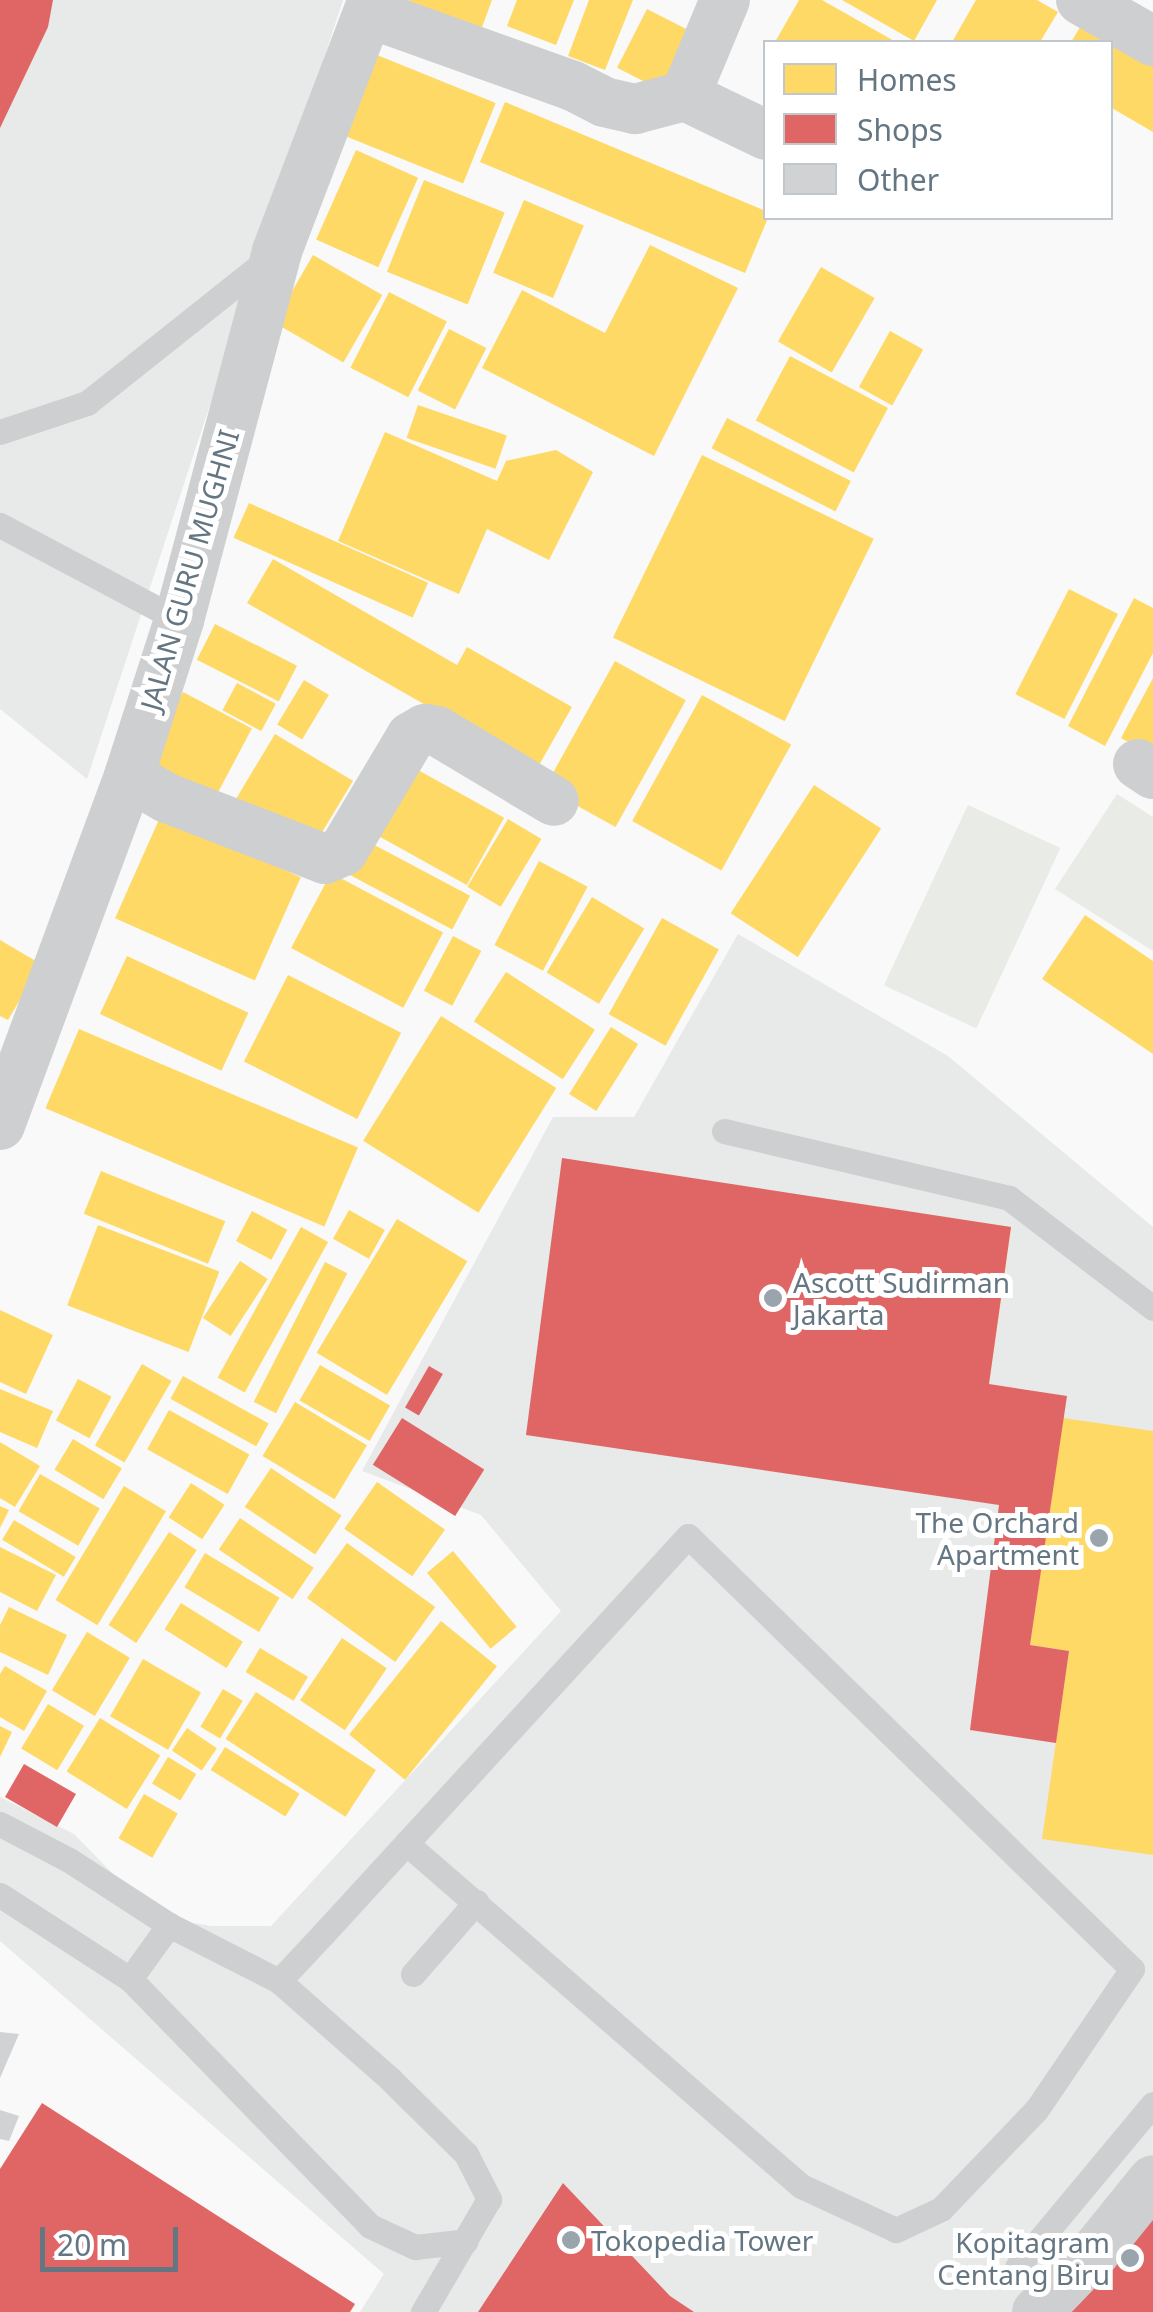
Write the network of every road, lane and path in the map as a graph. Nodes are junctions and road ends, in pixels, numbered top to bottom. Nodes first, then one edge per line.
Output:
1 (725, 0) edge
2 (1081, 0) edge
3 (371, 6) edge
4 (1153, 42) edge
5 (685, 96) junction
6 (763, 134) edge
7 (277, 252) junction
8 (0, 432) edge
9 (0, 525) edge
10 (179, 620) junction
11 (129, 776) junction
12 (554, 800) dead end
13 (0, 1125) edge
14 (724, 1132) dead end
15 (1153, 1308) edge
16 (0, 1824) edge
17 (406, 1843) junction
18 (0, 1896) edge
19 (476, 1902) junction
20 (170, 1925) junction
21 (413, 1974) dead end
22 (130, 1979) junction
23 (280, 1981) junction
24 (1153, 2104) edge
25 (1153, 2180) edge
26 (466, 2241) junction
27 (1017, 2268) dead end
28 (424, 2312) edge
29 (1038, 2312) edge

1 - 5 street
2 - 4 street
3 - 5 street, JALAN GURU MUGHNI
3 - 7 street, JALAN GURU MUGHNI
5 - 6 street
7 - 8 lane
7 - 10 street, JALAN GURU MUGHNI
9 - 10 lane
10 - 11 street, JALAN GURU MUGHNI
11 - 12 street
11 - 13 street, JALAN GURU MUGHNI
14 - 15 lane
16 - 20 lane
17 - 19 lane
17 - 19 lane
17 - 23 lane
18 - 22 lane
19 - 21 lane
20 - 22 lane
20 - 23 lane
22 - 26 lane
23 - 26 lane
24 - 27 lane
25 - 29 street
26 - 28 lane

